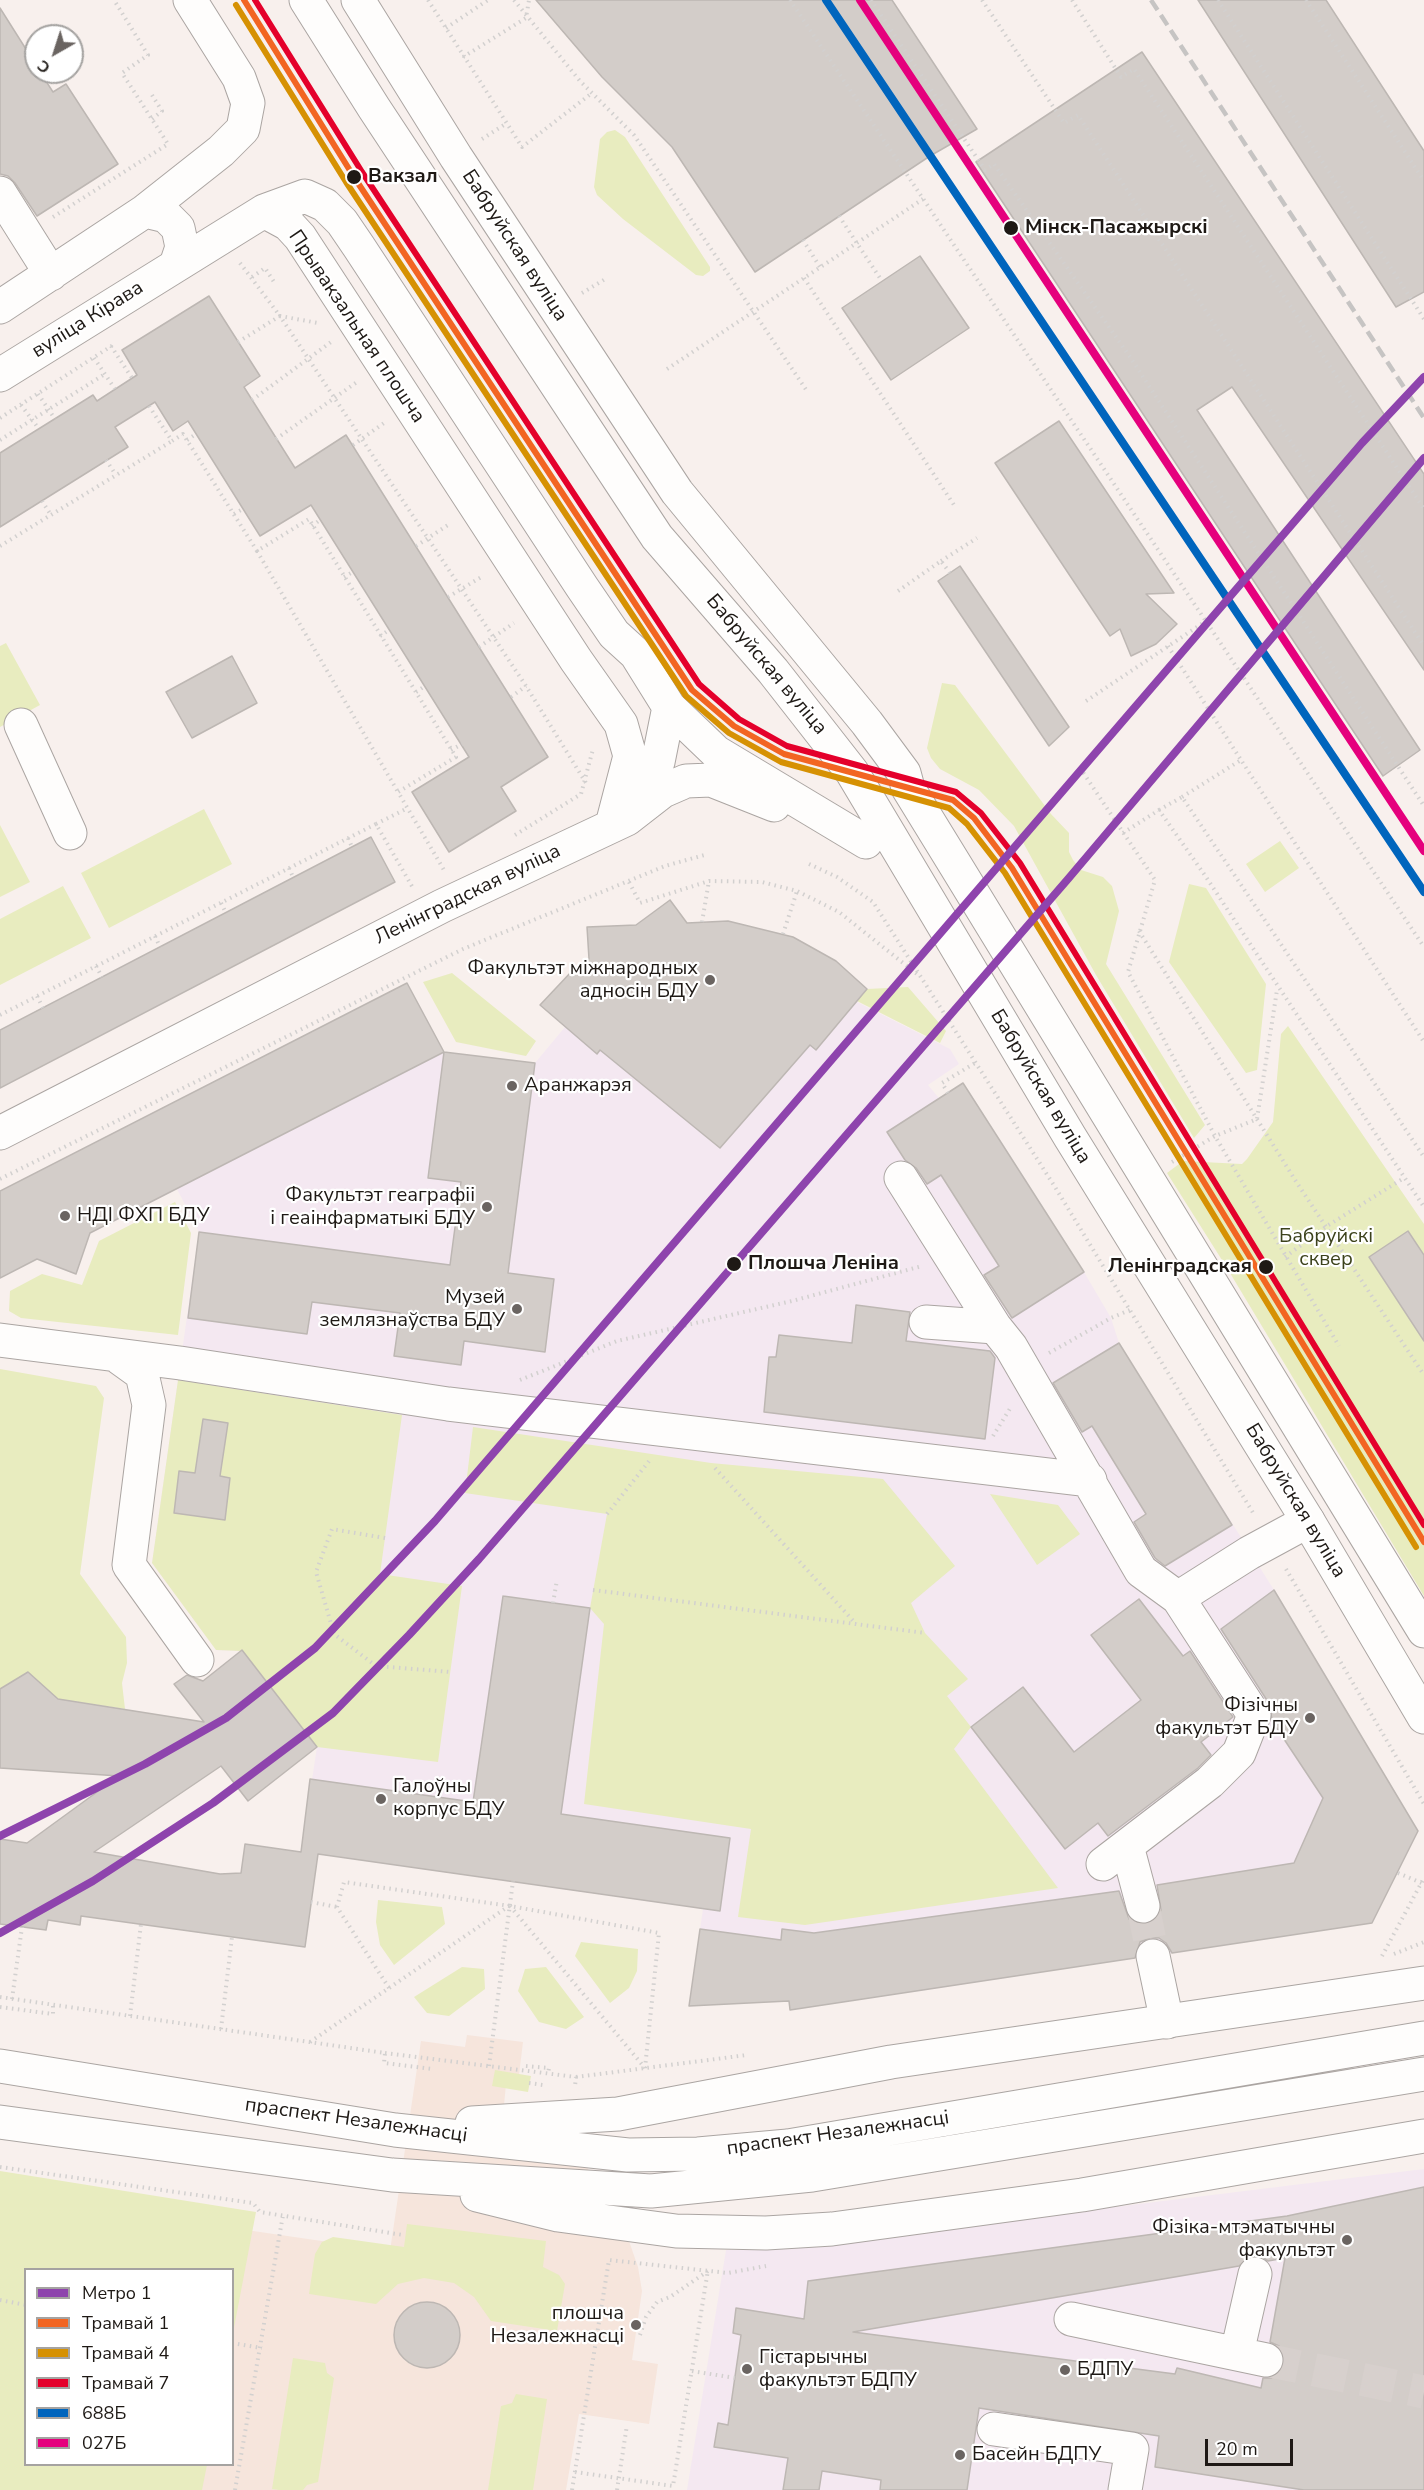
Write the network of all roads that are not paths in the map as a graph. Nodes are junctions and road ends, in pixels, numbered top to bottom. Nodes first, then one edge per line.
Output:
1 (190, 0) edge
2 (306, 0) edge
3 (358, 0) edge
4 (0, 193) edge
5 (145, 211) junction
6 (264, 211) junction
7 (176, 265) junction
8 (51, 274) junction
9 (0, 307) edge
10 (0, 375) edge
11 (669, 707) junction
12 (21, 724) dead end
13 (612, 825) junction
14 (70, 832) dead end
15 (866, 842) junction
16 (943, 845) junction
17 (906, 863) junction
18 (0, 1133) edge
19 (902, 1178) dead end
20 (926, 1322) dead end
21 (995, 1327) junction
22 (0, 1340) edge
23 (117, 1356) junction
24 (1090, 1480) junction
25 (1308, 1521) junction
26 (1178, 1598) junction
27 (1424, 1631) edge
28 (197, 1660) dead end
29 (1424, 1717) edge
30 (1143, 1906) tunnel mouth
31 (1153, 1956) tunnel mouth
32 (1424, 1983) edge
33 (1167, 2022) junction
34 (1424, 2037) edge
35 (0, 2066) edge
36 (1424, 2074) edge
37 (0, 2122) edge
38 (395, 2130) junction
39 (1424, 2136) edge
40 (392, 2175) junction
41 (1255, 2274) dead end
42 (1071, 2319) dead end
43 (994, 2430) dead end
44 (1133, 2489) edge

1 - 5 main road
2 - 17 main road, Бабруйская вуліца
3 - 16 main road, Бабруйская вуліца
4 - 8 main road
5 - 7 main road
5 - 8 main road
6 - 7 main road, вуліца Кірава
6 - 11 main road, Прывакзальная плошча
6 - 13 main road, Прывакзальная плошча
7 - 10 main road, вуліца Кірава
8 - 9 main road
11 - 13 main road
11 - 15 main road, Прывакзальная плошча
12 - 14 main road
13 - 15 main road, Ленінградская вуліца
13 - 18 main road, Ленінградская вуліца
15 - 17 main road, Ленінградская вуліца
16 - 17 main road
16 - 27 main road, Бабруйская вуліца
17 - 25 main road, Бабруйская вуліца
19 - 21 main road
20 - 21 main road
21 - 24 main road
22 - 23 main road
23 - 24 main road
23 - 28 main road
24 - 26 main road
25 - 26 main road
25 - 29 main road, Бабруйская вуліца
26 - 30 main road
31 - 33 main road
32 - 33 main road
33 - 38 main road
34 - 38 main road, праспект Незалежнасці
35 - 38 main road, праспект Незалежнасці
36 - 40 main road, праспект Незалежнасці
37 - 40 main road, праспект Незалежнасці
39 - 40 main road
41 - 42 main road
43 - 44 main road

